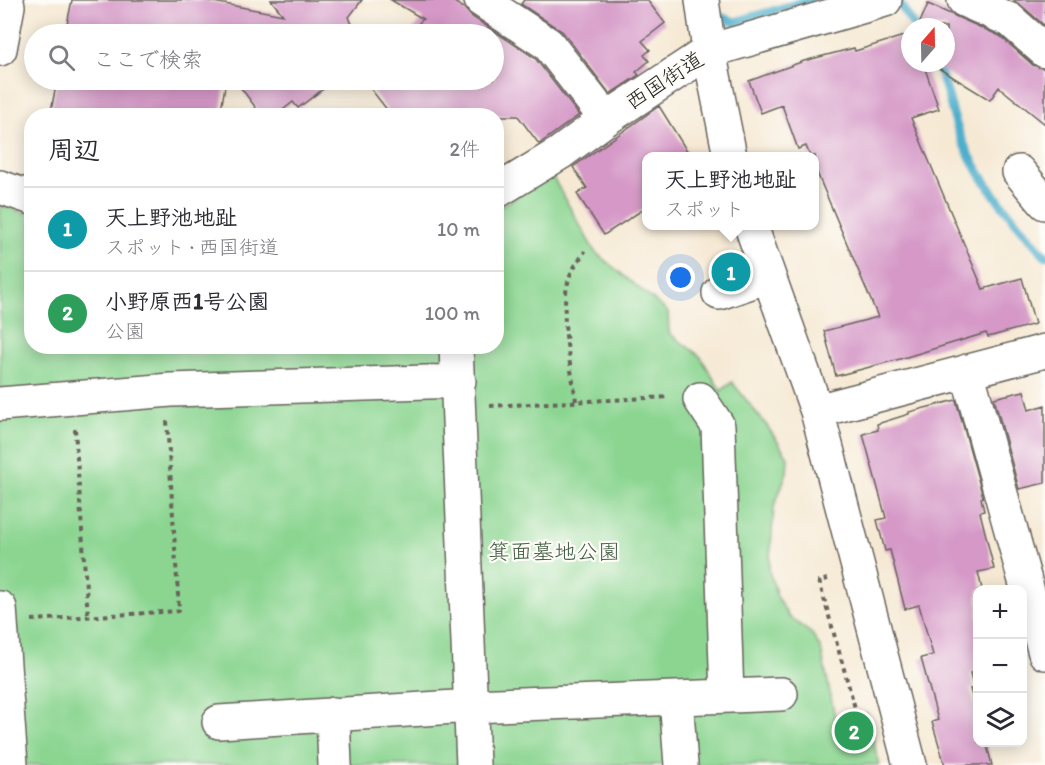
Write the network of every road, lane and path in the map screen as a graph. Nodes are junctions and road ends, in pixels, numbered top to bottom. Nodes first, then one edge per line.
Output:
1 (6, 0) edge
2 (481, 0) edge
3 (885, 0) edge
4 (964, 0) edge
5 (705, 24) edge
6 (0, 49) edge
7 (1045, 51) edge
8 (606, 119) junction
9 (729, 152) edge
10 (1019, 172) dead end
11 (0, 187) edge
12 (504, 187) edge
13 (24, 195) edge
14 (1045, 203) edge
15 (753, 230) edge
16 (585, 251) dead end
17 (768, 276) junction
18 (719, 293) dead end
19 (1045, 351) edge
20 (456, 354) edge
21 (967, 371) junction
22 (165, 390) junction
23 (459, 394) junction
24 (73, 398) junction
25 (700, 399) joint
26 (576, 401) junction
27 (0, 404) edge
28 (816, 411) junction
29 (819, 581) dead end
30 (88, 617) junction
31 (1, 622) edge
32 (1045, 653) edge
33 (781, 694) dead end
34 (727, 696) junction
35 (676, 698) junction
36 (471, 706) junction
37 (333, 714) junction
38 (858, 715) dead end
39 (219, 722) dead end
40 (11, 765) edge
41 (335, 765) edge
42 (472, 765) edge
43 (681, 765) edge
44 (910, 765) edge

1 - 6 street
2 - 8 street
3 - 5 street, 西国街道
4 - 7 street
5 - 8 street, 西国街道
5 - 9 street
8 - 12 street, 西国街道
10 - 14 street
11 - 13 street
15 - 17 street
16 - 26 path
17 - 18 street
17 - 28 street
19 - 21 street
20 - 23 street
21 - 28 street
21 - 32 street
22 - 23 street
22 - 24 street
22 - 30 path
23 - 26 path
23 - 36 street
24 - 27 street
24 - 30 path
25 - 26 path
25 - 34 street
28 - 44 street
29 - 38 path
30 - 31 path
31 - 40 street
33 - 34 street
34 - 35 street
35 - 36 street
35 - 43 street
36 - 37 street
36 - 42 street
37 - 39 street
37 - 41 street

